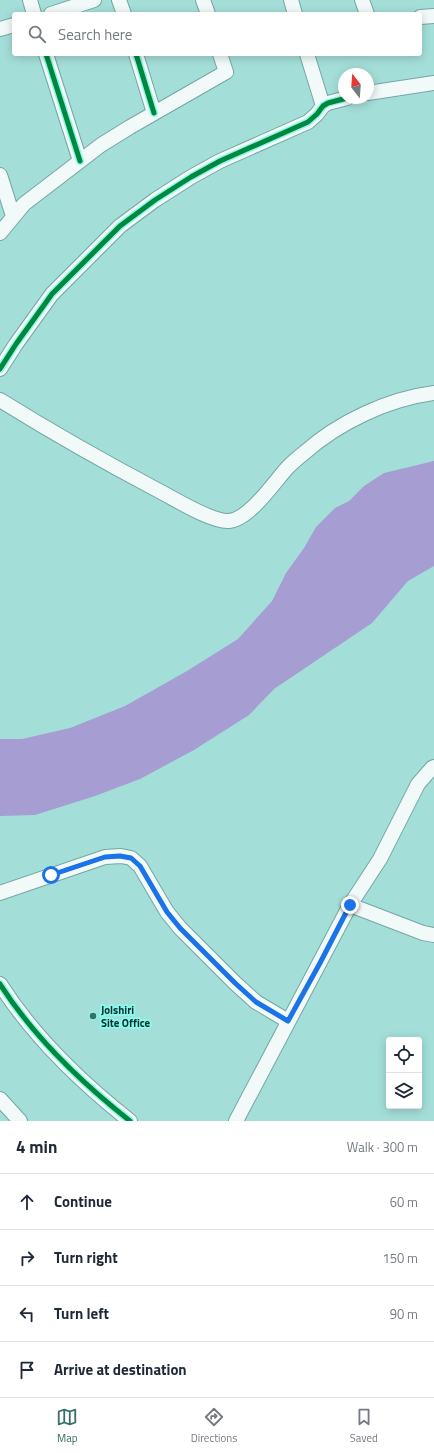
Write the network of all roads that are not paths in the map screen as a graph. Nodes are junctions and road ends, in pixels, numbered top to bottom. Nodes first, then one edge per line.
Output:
1 (30, 0) edge
2 (94, 0) edge
3 (119, 0) edge
4 (204, 0) edge
5 (291, 0) edge
6 (362, 0) edge
7 (33, 12) edge
8 (57, 12) edge
9 (123, 12) edge
10 (207, 12) edge
11 (294, 12) edge
12 (366, 12) edge
13 (434, 16) edge
14 (422, 18) edge
15 (12, 26) edge
16 (0, 29) edge
17 (47, 56) edge
18 (137, 56) edge
19 (221, 56) edge
20 (308, 56) edge
21 (434, 83) edge
22 (374, 92) edge
23 (338, 100) edge
24 (323, 106) junction
25 (154, 113) junction
26 (80, 161) junction
27 (0, 175) edge
28 (13, 216) junction
29 (0, 233) edge
30 (0, 369) edge
31 (434, 393) edge
32 (0, 400) edge
33 (434, 767) edge
34 (0, 893) edge
35 (350, 905) junction
36 (434, 935) edge
37 (0, 984) edge
38 (288, 1021) junction
39 (0, 1098) edge
40 (20, 1121) edge
41 (130, 1121) edge
42 (236, 1121) edge

1 - 7 street
2 - 8 street
3 - 9 street
4 - 10 street
5 - 11 street
6 - 12 street
13 - 14 street
15 - 16 street
17 - 26 street
18 - 25 street
19 - 25 street
20 - 24 street
21 - 22 street
23 - 24 street
24 - 30 street
25 - 26 street
26 - 28 street
27 - 28 street
28 - 29 street
31 - 32 street
33 - 35 street
34 - 38 street
35 - 36 street
35 - 38 street
37 - 41 street
38 - 42 street
39 - 40 street

